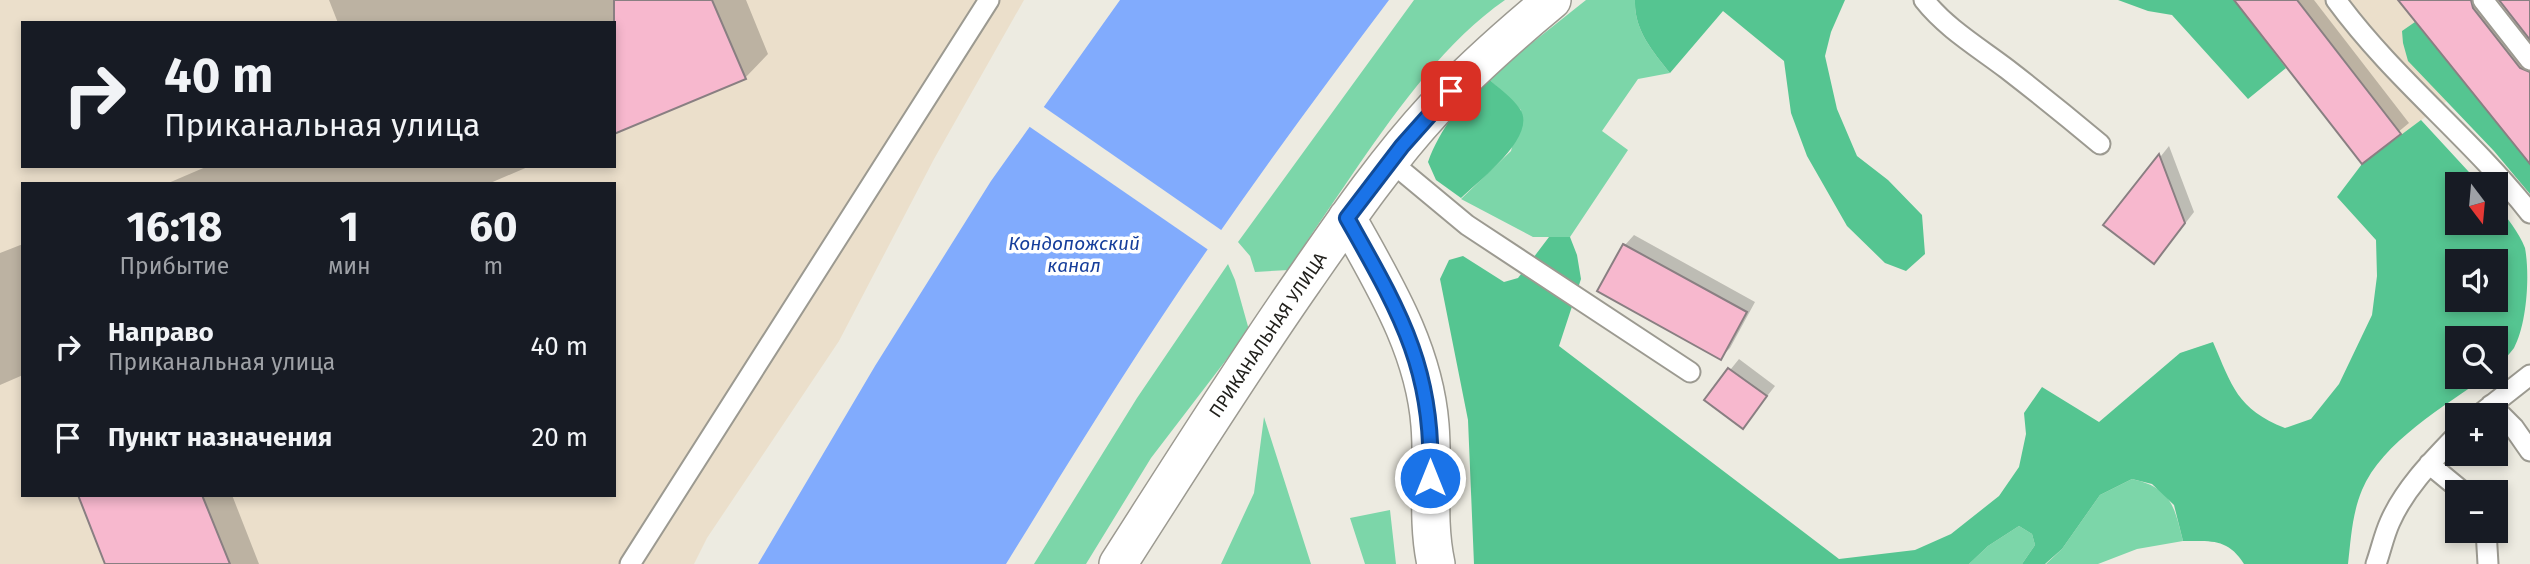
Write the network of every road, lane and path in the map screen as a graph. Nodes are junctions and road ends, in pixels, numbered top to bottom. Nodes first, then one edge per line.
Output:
1 (989, 0) edge
2 (1552, 0) edge
3 (1924, 0) edge
4 (2336, 0) edge
5 (2483, 0) edge
6 (2530, 60) edge
7 (2100, 144) dead end
8 (1390, 161) junction
9 (2530, 213) edge
10 (1347, 218) junction
11 (1690, 372) dead end
12 (2530, 375) edge
13 (2494, 403) edge
14 (2508, 424) edge
15 (2445, 447) edge
16 (2530, 451) edge
17 (2428, 464) junction
18 (2448, 480) edge
19 (2487, 543) edge
20 (630, 564) edge
21 (1118, 564) edge
22 (1436, 564) edge
23 (2376, 564) edge
24 (2488, 564) edge

1 - 20 lane
2 - 8 street, ПРИКАНАЛЬНАЯ УЛИЦА
3 - 7 lane
4 - 9 lane
5 - 6 lane
8 - 10 street, ПРИКАНАЛЬНАЯ УЛИЦА
8 - 11 lane
10 - 21 street, ПРИКАНАЛЬНАЯ УЛИЦА
10 - 22 street
12 - 13 lane
14 - 16 lane
15 - 17 lane
17 - 18 lane
17 - 23 lane
19 - 24 lane

